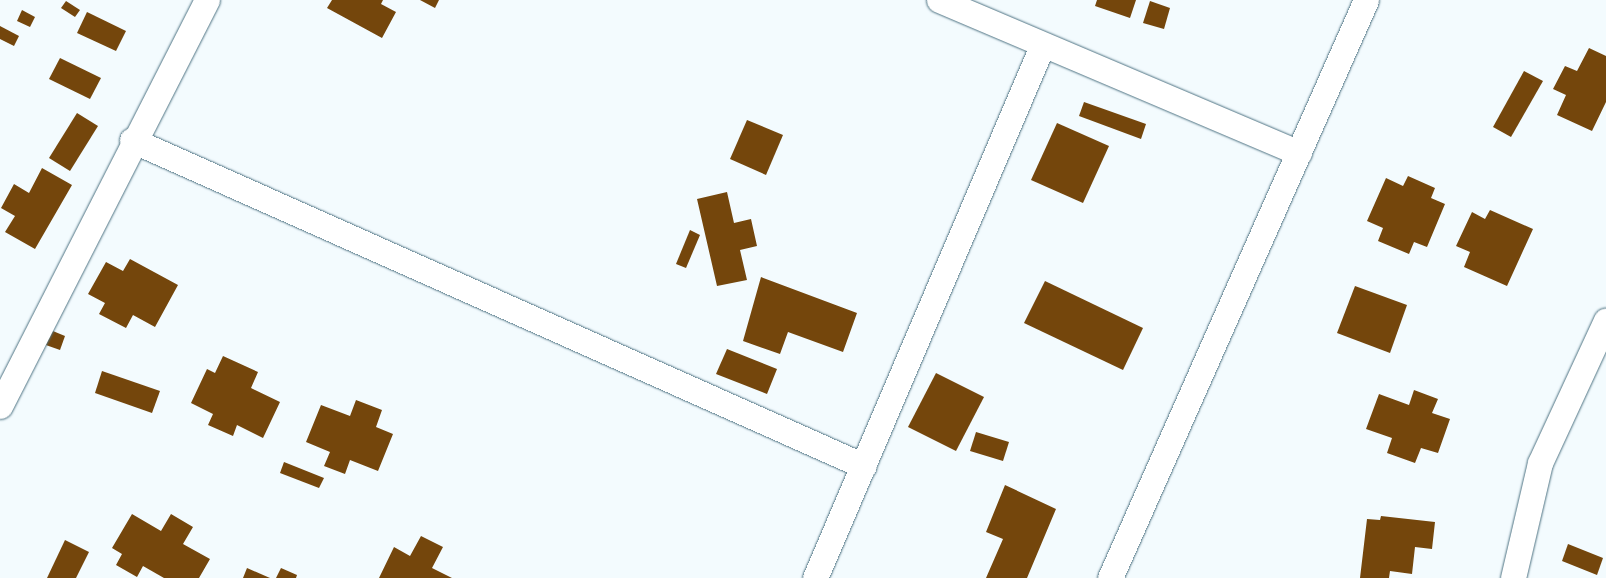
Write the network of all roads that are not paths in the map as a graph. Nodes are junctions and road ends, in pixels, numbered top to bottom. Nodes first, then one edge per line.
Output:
1 (207, 0) edge
2 (939, 0) edge
3 (1366, 0) edge
4 (1042, 46) junction
5 (132, 140) junction
6 (1299, 153) junction
7 (1604, 333) edge
8 (0, 406) edge
9 (864, 466) junction
10 (815, 578) edge
11 (1110, 578) edge
12 (1513, 578) edge

1 - 5 street
2 - 4 street
3 - 6 street
4 - 6 street
4 - 9 street
5 - 8 street
5 - 9 street
6 - 11 street
7 - 12 street
9 - 10 street

